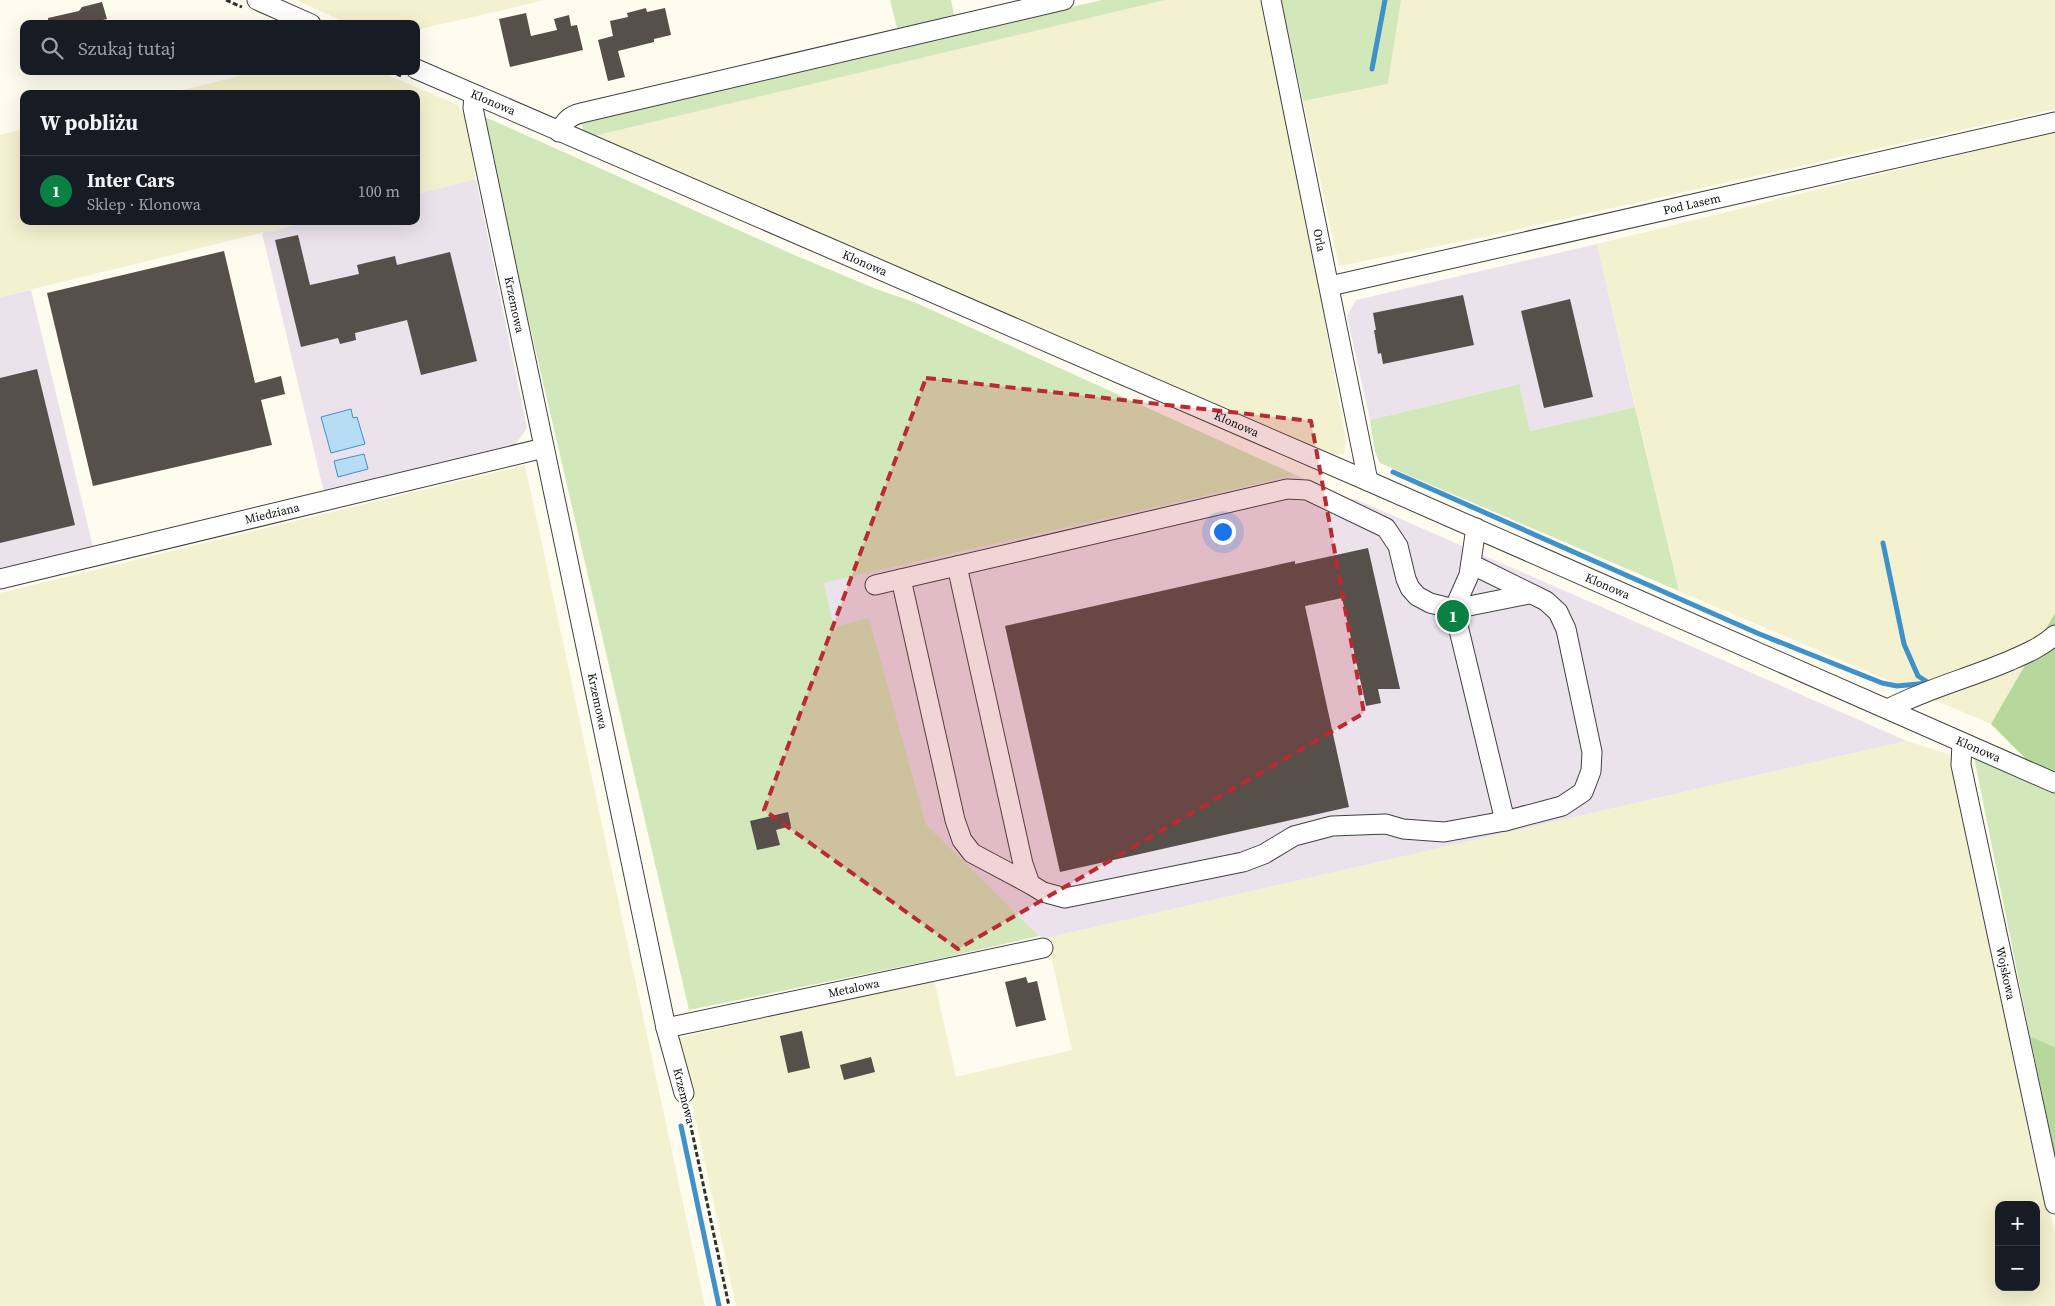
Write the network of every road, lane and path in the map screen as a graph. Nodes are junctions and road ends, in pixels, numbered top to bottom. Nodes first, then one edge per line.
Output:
1 (257, 0) edge
2 (1064, 0) edge
3 (1271, 0) edge
4 (302, 20) edge
5 (420, 71) edge
6 (474, 94) junction
7 (2055, 122) edge
8 (559, 132) junction
9 (1330, 286) junction
10 (544, 448) junction
11 (1368, 480) junction
12 (1476, 528) junction
13 (1471, 564) junction
14 (957, 566) junction
15 (0, 579) edge
16 (901, 580) junction
17 (875, 586) dead end
18 (1529, 594) junction
19 (1454, 608) junction
20 (2055, 635) edge
21 (1888, 710) junction
22 (1962, 743) junction
23 (2055, 783) edge
24 (1505, 821) junction
25 (1030, 884) junction
26 (1043, 948) dead end
27 (666, 1028) junction
28 (684, 1093) joint
29 (2055, 1204) edge
30 (730, 1306) edge

1 - 4 street
2 - 8 street
3 - 9 street, Orla
5 - 6 street, Klonowa
6 - 8 street, Klonowa
6 - 10 street, Krzemowa
7 - 9 street, Pod Lasem
8 - 11 street, Klonowa
9 - 11 street, Orla
10 - 15 street, Miedziana
10 - 27 street, Krzemowa
11 - 12 street, Klonowa
12 - 13 street
12 - 21 street, Klonowa
13 - 18 street
13 - 19 street
14 - 16 street
14 - 19 street
14 - 25 street
16 - 17 street
16 - 25 street
18 - 19 street
18 - 24 street
19 - 24 street
20 - 21 street
21 - 22 street, Klonowa
22 - 23 street, Klonowa
22 - 29 street, Wojskowa
24 - 25 street
26 - 27 street, Metalowa
27 - 28 street, Krzemowa
28 - 30 path, Krzemowa

